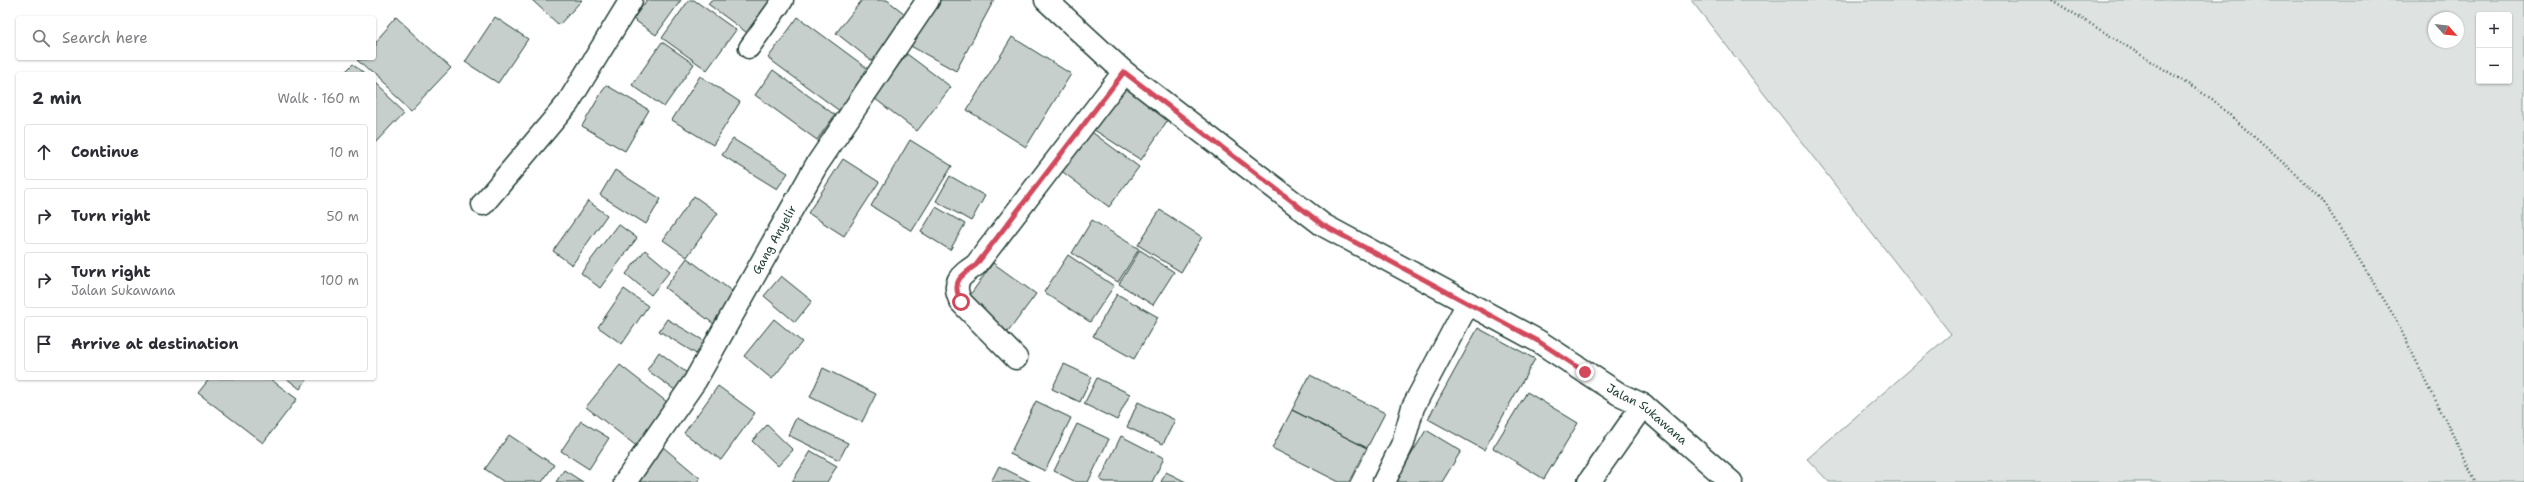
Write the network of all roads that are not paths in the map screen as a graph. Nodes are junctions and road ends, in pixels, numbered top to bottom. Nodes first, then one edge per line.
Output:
1 (631, 0) edge
2 (783, 0) edge
3 (928, 0) edge
4 (1046, 0) edge
5 (749, 48) dead end
6 (1124, 72) junction
7 (483, 204) dead end
8 (1468, 302) junction
9 (1016, 358) dead end
10 (1643, 405) junction
11 (625, 482) edge
12 (1384, 482) edge
13 (1589, 482) edge
14 (1731, 482) edge

1 - 7 street
2 - 5 lane
3 - 11 street, Gang Anyelir
4 - 6 street, Jalan Sukawana
6 - 8 street, Jalan Sukawana
6 - 9 street
8 - 10 street, Jalan Sukawana
8 - 12 street
10 - 13 street
10 - 14 street, Jalan Sukawana

